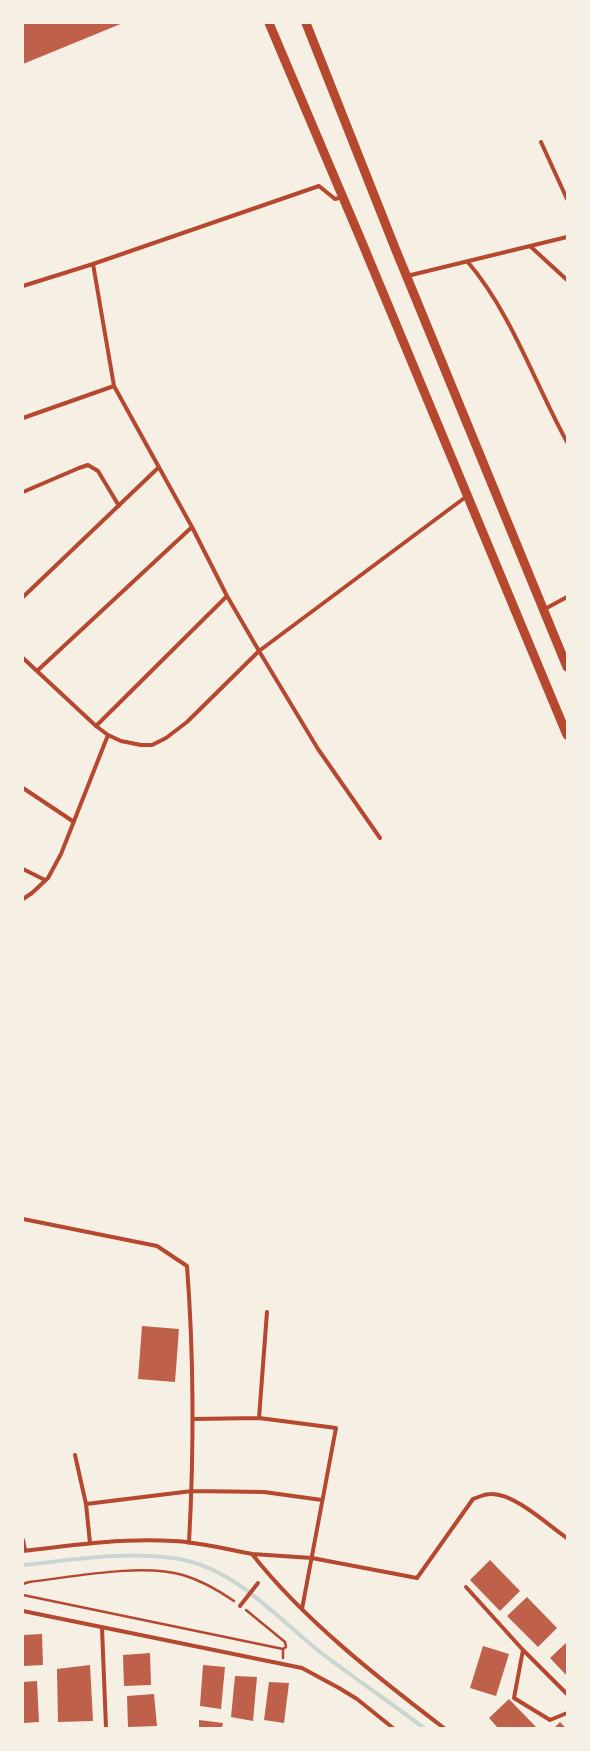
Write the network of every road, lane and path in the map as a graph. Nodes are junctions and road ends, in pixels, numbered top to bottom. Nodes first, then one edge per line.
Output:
1 (269, 23) edge
2 (306, 23) edge
3 (541, 142) dead end
4 (343, 197) junction
5 (567, 199) edge
6 (567, 237) edge
7 (530, 246) junction
8 (467, 261) junction
9 (92, 264) junction
10 (407, 276) junction
11 (567, 280) edge
12 (23, 286) edge
13 (114, 386) junction
14 (23, 418) edge
15 (567, 428) edge
16 (561, 431) junction
17 (567, 442) edge
18 (159, 467) junction
19 (23, 492) edge
20 (467, 496) junction
21 (119, 506) junction
22 (192, 527) junction
23 (227, 596) junction
24 (23, 597) edge
25 (567, 597) edge
26 (543, 610) junction
27 (259, 651) junction
28 (23, 658) edge
29 (567, 668) edge
30 (37, 671) junction
31 (96, 726) junction
32 (108, 735) junction
33 (567, 735) edge
34 (23, 788) edge
35 (74, 822) junction
36 (380, 838) dead end
37 (23, 869) edge
38 (45, 880) junction
39 (23, 899) edge
40 (23, 1219) edge
41 (267, 1312) dead end
42 (259, 1418) junction
43 (193, 1419) junction
44 (75, 1455) dead end
45 (192, 1491) junction
46 (322, 1500) junction
47 (86, 1504) junction
48 (567, 1538) edge
49 (23, 1540) edge
50 (90, 1543) junction
51 (189, 1543) junction
52 (24, 1551) edge
53 (252, 1554) junction
54 (312, 1558) junction
55 (258, 1583) dead end
56 (23, 1584) edge
57 (466, 1587) dead end
58 (23, 1595) edge
59 (240, 1606) junction
60 (302, 1610) junction
61 (23, 1611) edge
62 (102, 1628) junction
63 (523, 1650) junction
64 (567, 1694) edge
65 (567, 1713) edge
66 (106, 1728) edge
67 (393, 1728) edge
68 (444, 1728) edge

1 - 4 main road
2 - 10 main road
3 - 5 street
4 - 9 street
4 - 20 main road
6 - 7 street
7 - 8 street
7 - 11 street
8 - 10 street
8 - 16 street
9 - 12 street
9 - 13 street
10 - 26 main road
13 - 14 street
13 - 18 street
15 - 16 street
16 - 17 street
18 - 21 street
18 - 22 street
19 - 21 street
20 - 27 street
20 - 33 main road
21 - 24 street
22 - 23 street
22 - 30 street
23 - 27 street
23 - 31 street
25 - 26 street
26 - 29 main road
27 - 32 street
27 - 36 street
28 - 30 street
30 - 31 street
31 - 32 street
32 - 35 street
34 - 35 street
35 - 38 street
37 - 38 street
38 - 39 street
40 - 43 street
41 - 42 street
42 - 43 street
42 - 46 street
43 - 45 street
44 - 47 street
45 - 46 street
45 - 47 street
45 - 51 street
46 - 54 street
47 - 50 street
48 - 54 street
49 - 52 street
50 - 51 street
50 - 52 street
51 - 53 street
53 - 54 street
53 - 60 street
54 - 60 street
55 - 59 street
56 - 59 path
57 - 63 street
58 - 59 path
60 - 68 street
61 - 62 street
62 - 66 street
62 - 67 street
63 - 64 street
63 - 65 street

